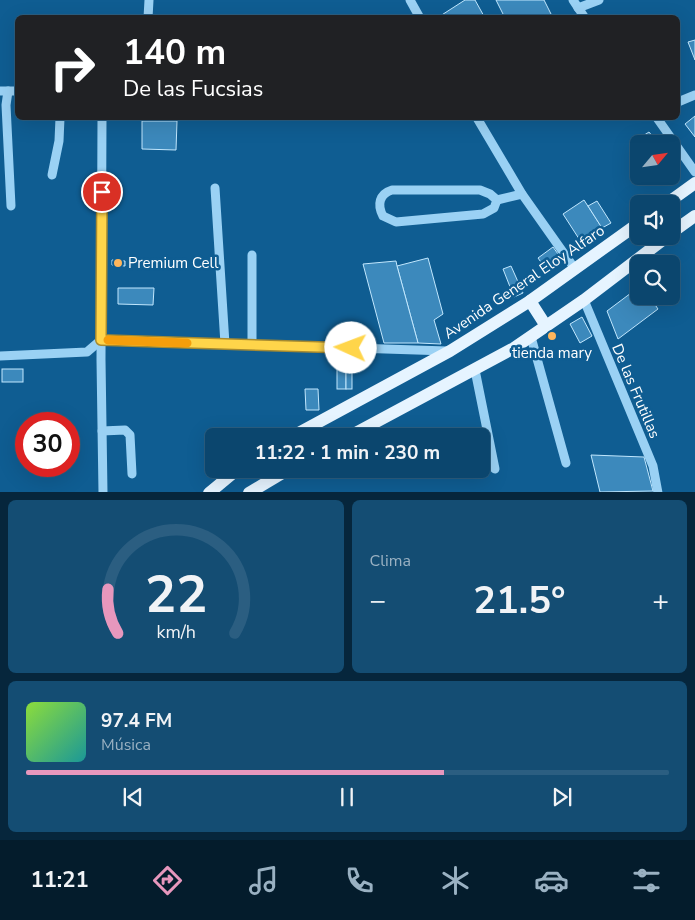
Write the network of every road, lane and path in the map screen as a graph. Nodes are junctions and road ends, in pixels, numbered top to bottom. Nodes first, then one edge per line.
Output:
1 (149, 0) edge
2 (410, 0) edge
3 (599, 0) edge
4 (575, 4) edge
5 (148, 15) edge
6 (418, 15) edge
7 (583, 15) edge
8 (8, 91) edge
9 (694, 97) edge
10 (680, 101) edge
11 (60, 120) edge
12 (102, 120) edge
13 (477, 120) edge
14 (658, 120) edge
15 (695, 172) edge
16 (52, 175) dead end
17 (695, 183) edge
18 (215, 188) dead end
19 (522, 194) junction
20 (678, 195) edge
21 (497, 200) junction
22 (11, 206) dead end
23 (695, 216) edge
24 (680, 227) edge
25 (630, 229) edge
26 (656, 245) edge
27 (252, 255) dead end
28 (575, 269) junction
29 (530, 300) junction
30 (584, 300) junction
31 (546, 326) junction
32 (531, 337) junction
33 (101, 340) junction
34 (225, 344) junction
35 (252, 345) junction
36 (450, 351) junction
37 (0, 356) edge
38 (475, 370) junction
39 (308, 428) edge
40 (365, 428) edge
41 (102, 431) junction
42 (566, 463) dead end
43 (495, 469) dead end
44 (132, 474) dead end
45 (226, 478) edge
46 (273, 478) edge
47 (103, 492) edge
48 (208, 492) edge
49 (249, 492) edge
50 (658, 492) edge

1 - 5 street
2 - 6 street
3 - 4 street
4 - 7 street
8 - 22 street
9 - 10 street
11 - 16 street
12 - 33 street
13 - 19 street
14 - 15 street
17 - 20 main road
18 - 34 street
19 - 21 street
19 - 28 street
21 - 21 street
23 - 24 main road
25 - 28 main road, Avenida General Eloy Alfaro
26 - 30 main road
27 - 35 street
28 - 29 main road, Avenida General Eloy Alfaro
29 - 31 main road
29 - 36 main road, Avenida General Eloy Alfaro
30 - 31 main road
30 - 50 street, De las Frutillas
31 - 32 main road
32 - 38 main road
32 - 42 street
33 - 34 street
33 - 37 street
33 - 41 street
34 - 35 street
35 - 36 street
36 - 39 main road, Avenida General Eloy Alfaro
38 - 40 main road
38 - 43 street
41 - 44 street
41 - 47 street
45 - 48 main road
46 - 49 main road

